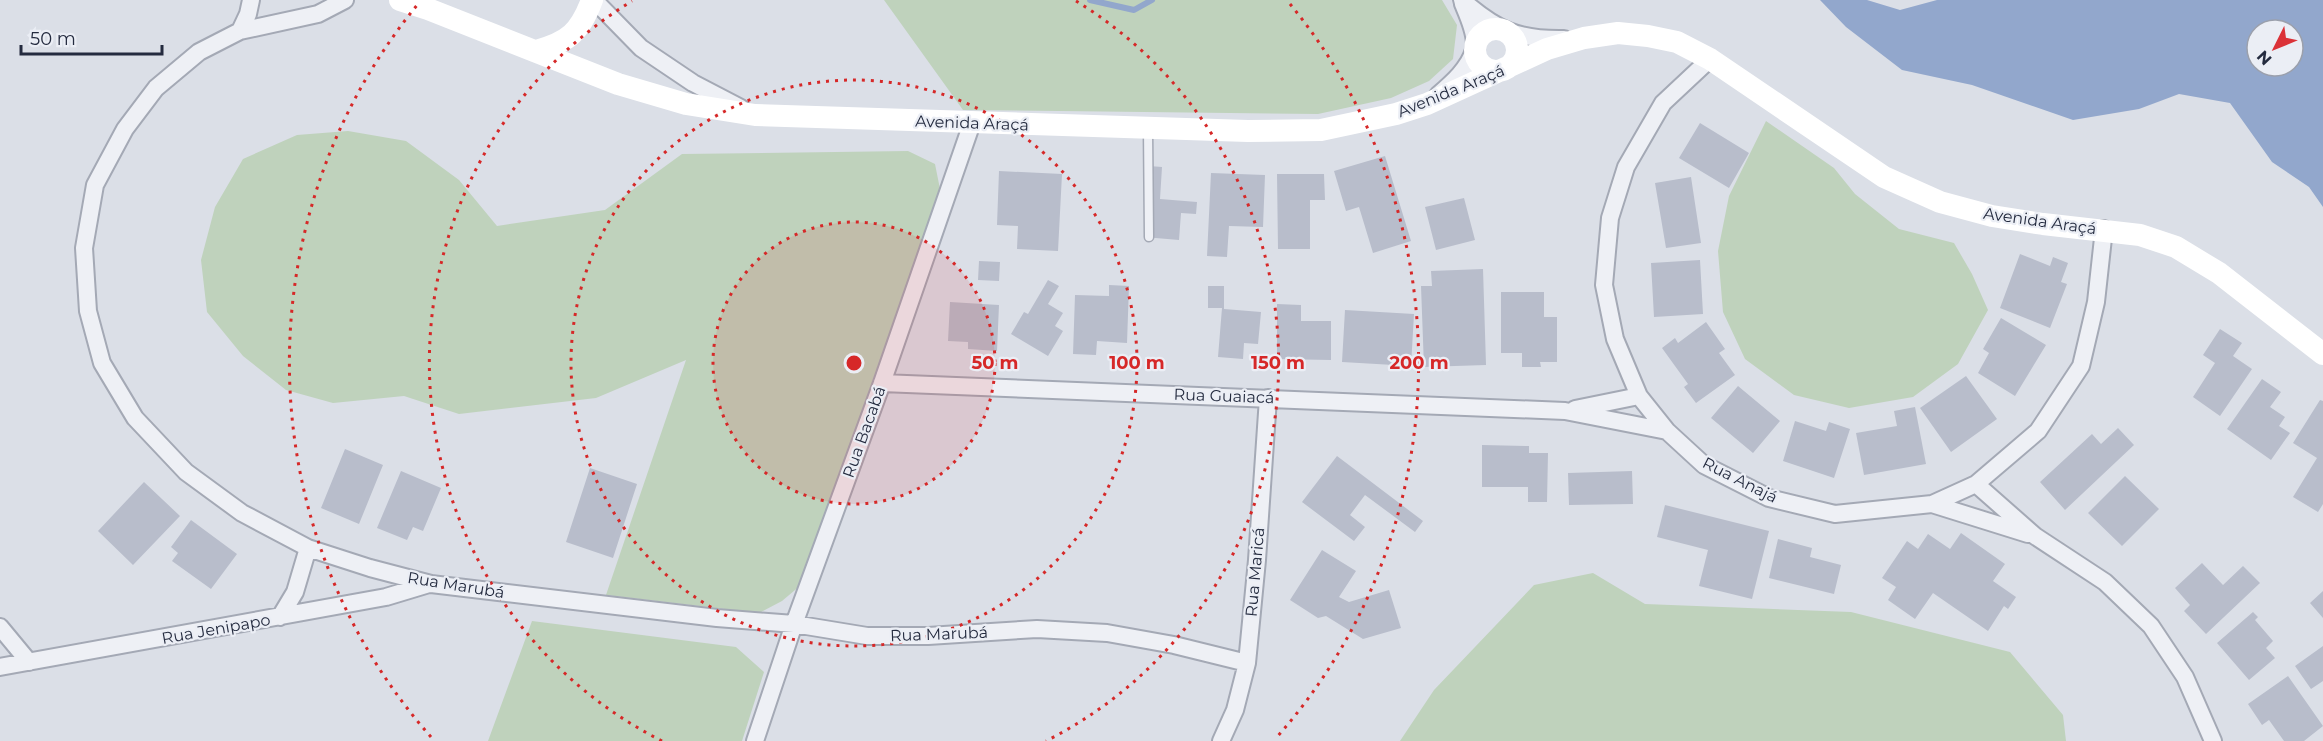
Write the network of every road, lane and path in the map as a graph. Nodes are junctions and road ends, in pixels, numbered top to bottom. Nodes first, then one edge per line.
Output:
1 (250, 0) edge
2 (345, 0) edge
3 (400, 0) edge
4 (593, 0) edge
5 (1462, 0) edge
6 (240, 31) junction
7 (1507, 32) junction
8 (1584, 38) junction
9 (1475, 48) junction
10 (536, 51) junction
11 (1710, 59) junction
12 (1505, 70) junction
13 (1427, 104) junction
14 (755, 115) junction
15 (972, 123) junction
16 (1148, 128) junction
17 (2104, 229) junction
18 (1149, 237) dead end
19 (2323, 354) edge
20 (882, 383) junction
21 (1639, 396) junction
22 (1268, 398) junction
23 (1565, 411) junction
24 (1667, 430) junction
25 (1976, 484) junction
26 (1932, 504) junction
27 (2035, 536) junction
28 (308, 548) junction
29 (431, 584) junction
30 (280, 617) junction
31 (794, 624) junction
32 (0, 627) edge
33 (29, 662) junction
34 (1247, 663) junction
35 (0, 667) edge
36 (755, 741) edge
37 (1221, 741) edge
38 (2213, 741) edge

1 - 6 street
2 - 6 street, Rua Marubá
3 - 10 street, Avenida Araçá
4 - 10 street
4 - 14 street
5 - 7 street
5 - 9 street
6 - 28 street, Rua Marubá
7 - 8 street
7 - 9 street
7 - 12 street
8 - 11 street, Avenida Araçá
8 - 12 street, Avenida Araçá
9 - 12 street
9 - 13 street
10 - 14 street, Avenida Araçá
11 - 17 street, Avenida Araçá
11 - 21 street, Rua Anajá
12 - 13 street, Avenida Araçá
13 - 16 street, Avenida Araçá
14 - 15 street, Avenida Araçá
15 - 16 street, Avenida Araçá
15 - 20 street, Rua Bacabá
16 - 18 lane
17 - 19 street, Avenida Araçá
17 - 25 street, Rua Anajá
20 - 22 street, Rua Guaiacá
20 - 31 street, Rua Bacabá
21 - 23 street, Rua Guaiacá
21 - 24 street, Rua Anajá
22 - 23 street, Rua Guaiacá
22 - 34 street, Rua Maricá
23 - 24 street, Rua Guaiacá
24 - 26 street, Rua Anajá
25 - 26 street, Rua Anajá
25 - 27 street
26 - 27 street
27 - 38 street
28 - 29 street, Rua Marubá
28 - 30 street
29 - 30 street, Rua Jenipapo
29 - 31 street, Rua Marubá
30 - 33 street, Rua Jenipapo
31 - 34 street, Rua Marubá
31 - 36 street, Rua Bacabá
32 - 33 street
33 - 35 street, Rua Jenipapo
34 - 37 street, Rua Maricá

